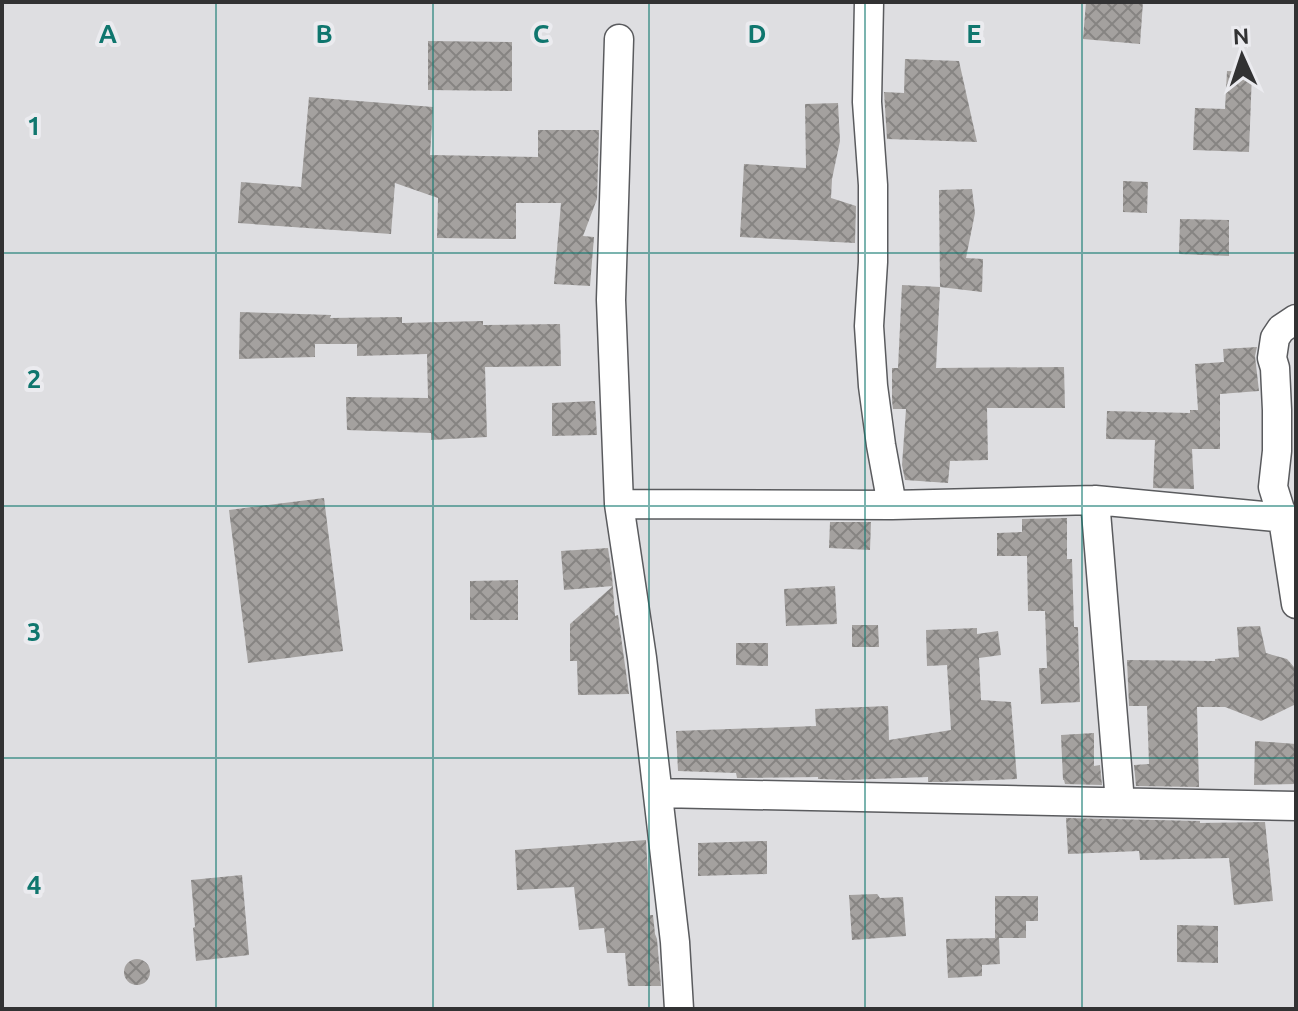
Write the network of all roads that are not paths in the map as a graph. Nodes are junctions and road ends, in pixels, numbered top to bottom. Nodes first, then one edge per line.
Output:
1 (869, 2) edge
2 (619, 39) dead end
3 (1296, 319) edge
4 (1095, 500) junction
5 (619, 504) junction
6 (892, 505) junction
7 (1290, 519) edge
8 (1296, 604) edge
9 (658, 793) junction
10 (1120, 802) junction
11 (1296, 806) edge
12 (679, 1009) edge

1 - 6 street
2 - 5 street
3 - 7 street
4 - 6 street
4 - 7 street
4 - 10 street
5 - 6 street
5 - 9 street
7 - 8 street
9 - 10 street
9 - 12 street
10 - 11 street

